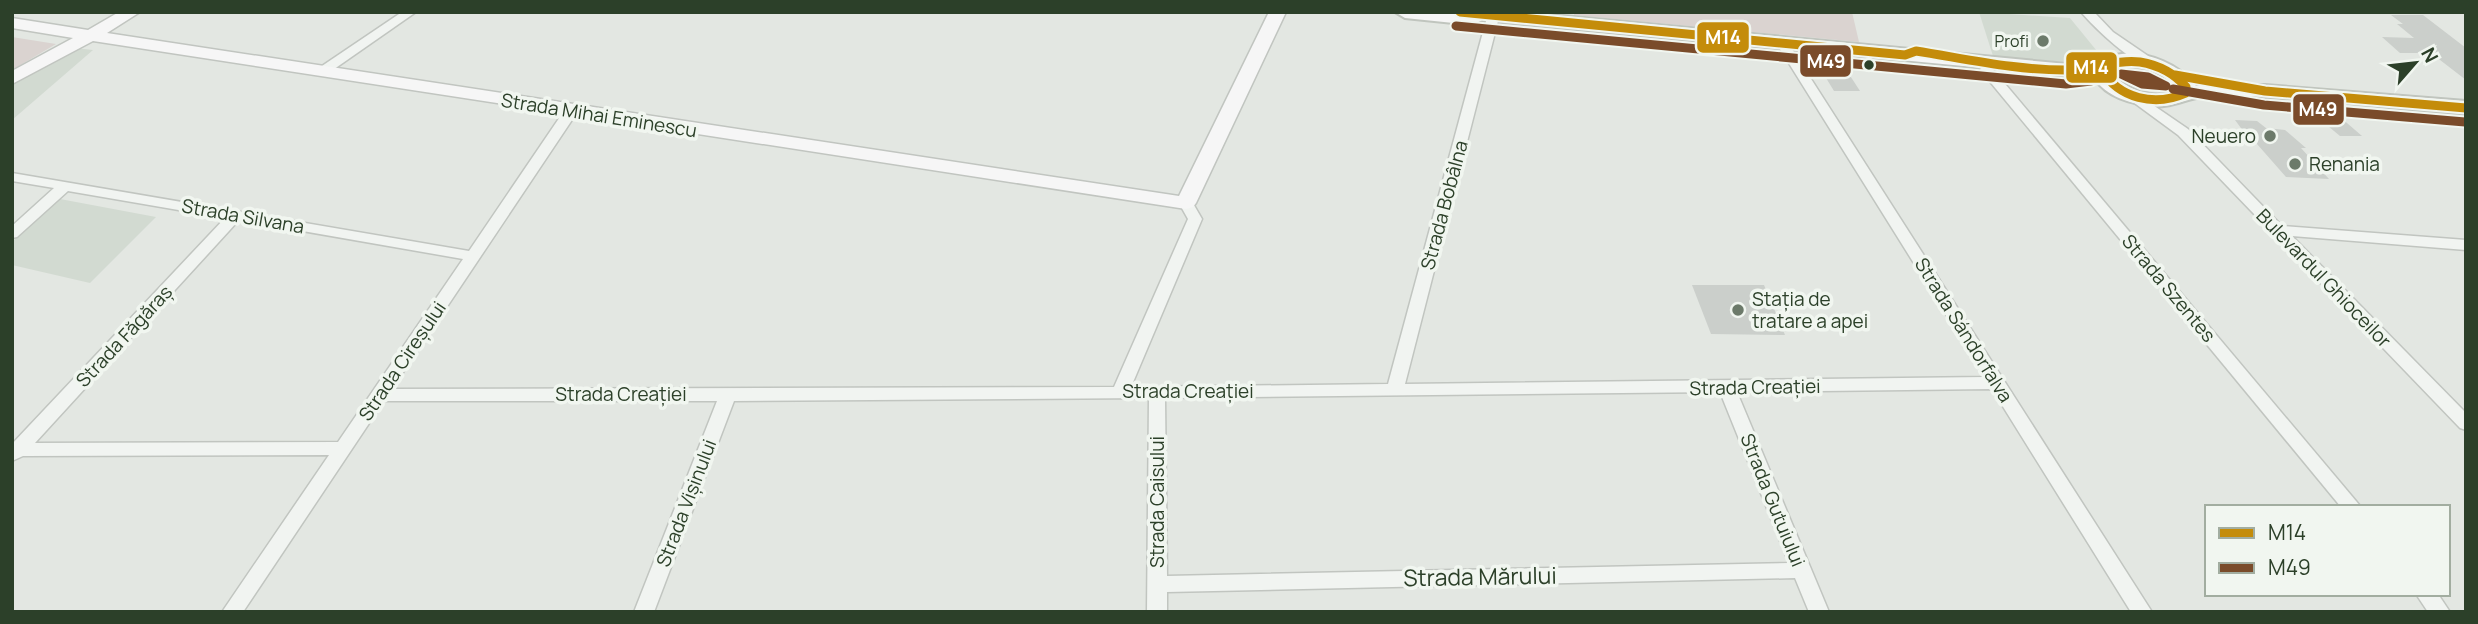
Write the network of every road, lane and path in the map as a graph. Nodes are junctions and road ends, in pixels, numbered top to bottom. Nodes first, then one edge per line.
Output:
1 (132, 12) edge
2 (410, 12) edge
3 (1278, 12) edge
4 (1405, 12) edge
5 (1457, 12) edge
6 (2087, 12) edge
7 (1492, 20) junction
8 (12, 23) edge
9 (90, 35) junction
10 (2109, 35) junction
11 (1786, 49) junction
12 (2108, 63) junction
13 (2154, 65) junction
14 (1986, 69) junction
15 (323, 71) junction
16 (12, 79) edge
17 (2178, 89) junction
18 (2124, 92) junction
19 (2466, 108) edge
20 (572, 111) junction
21 (2183, 132) junction
22 (12, 177) edge
23 (65, 186) junction
24 (1186, 203) junction
25 (236, 215) junction
26 (2277, 230) junction
27 (12, 234) edge
28 (2466, 245) edge
29 (473, 256) junction
30 (1997, 383) junction
31 (1727, 388) junction
32 (1395, 389) junction
33 (1120, 392) junction
34 (1157, 392) junction
35 (379, 395) junction
36 (728, 395) junction
37 (2466, 424) edge
38 (343, 448) junction
39 (14, 453) edge
40 (2350, 505) edge
41 (1801, 570) junction
42 (1158, 584) junction
43 (2428, 596) edge
44 (232, 612) edge
45 (644, 612) edge
46 (1157, 612) edge
47 (1819, 612) edge
48 (2142, 612) edge
49 (2440, 612) edge

1 - 9 street
2 - 15 street
3 - 24 street
4 - 7 main road
5 - 12 main road
6 - 10 street
7 - 11 main road
7 - 32 street, Strada Bobâlna
8 - 9 street, Strada Mihai Eminescu
9 - 15 street, Strada Mihai Eminescu
9 - 16 street
10 - 12 street
10 - 13 street
11 - 14 main road
11 - 30 street, Strada Sándorfalva
12 - 13 main road
12 - 18 main road
13 - 17 main road
14 - 18 main road
14 - 40 street, Strada Szentes
15 - 20 street, Strada Mihai Eminescu
17 - 18 main road
17 - 19 main road
17 - 21 street, Bulevardul Ghioceilor
18 - 21 street, Bulevardul Ghioceilor
20 - 24 street, Strada Mihai Eminescu
20 - 29 street, Strada Cireșului
21 - 26 street, Bulevardul Ghioceilor
22 - 23 street, Strada Silvana
23 - 25 street, Strada Silvana
23 - 27 street
24 - 33 street
25 - 29 street, Strada Silvana
25 - 39 street, Strada Făgăraș
26 - 28 street
26 - 37 street, Bulevardul Ghioceilor
29 - 35 street, Strada Cireșului
30 - 31 street, Strada Creației
30 - 48 street, Strada Sándorfalva
31 - 32 street, Strada Creației
31 - 41 street, Strada Gutuiului
32 - 34 street, Strada Creației
33 - 34 street, Strada Creației
33 - 36 street, Strada Creației
34 - 42 street, Strada Caisului
35 - 36 street, Strada Creației
35 - 38 street, Strada Cireșului
36 - 45 street, Strada Vișinului
38 - 39 street
38 - 44 street, Strada Cireșului
41 - 42 street, Strada Mărului
41 - 47 street, Strada Gutuiului
42 - 46 street, Strada Caisului
43 - 49 street

